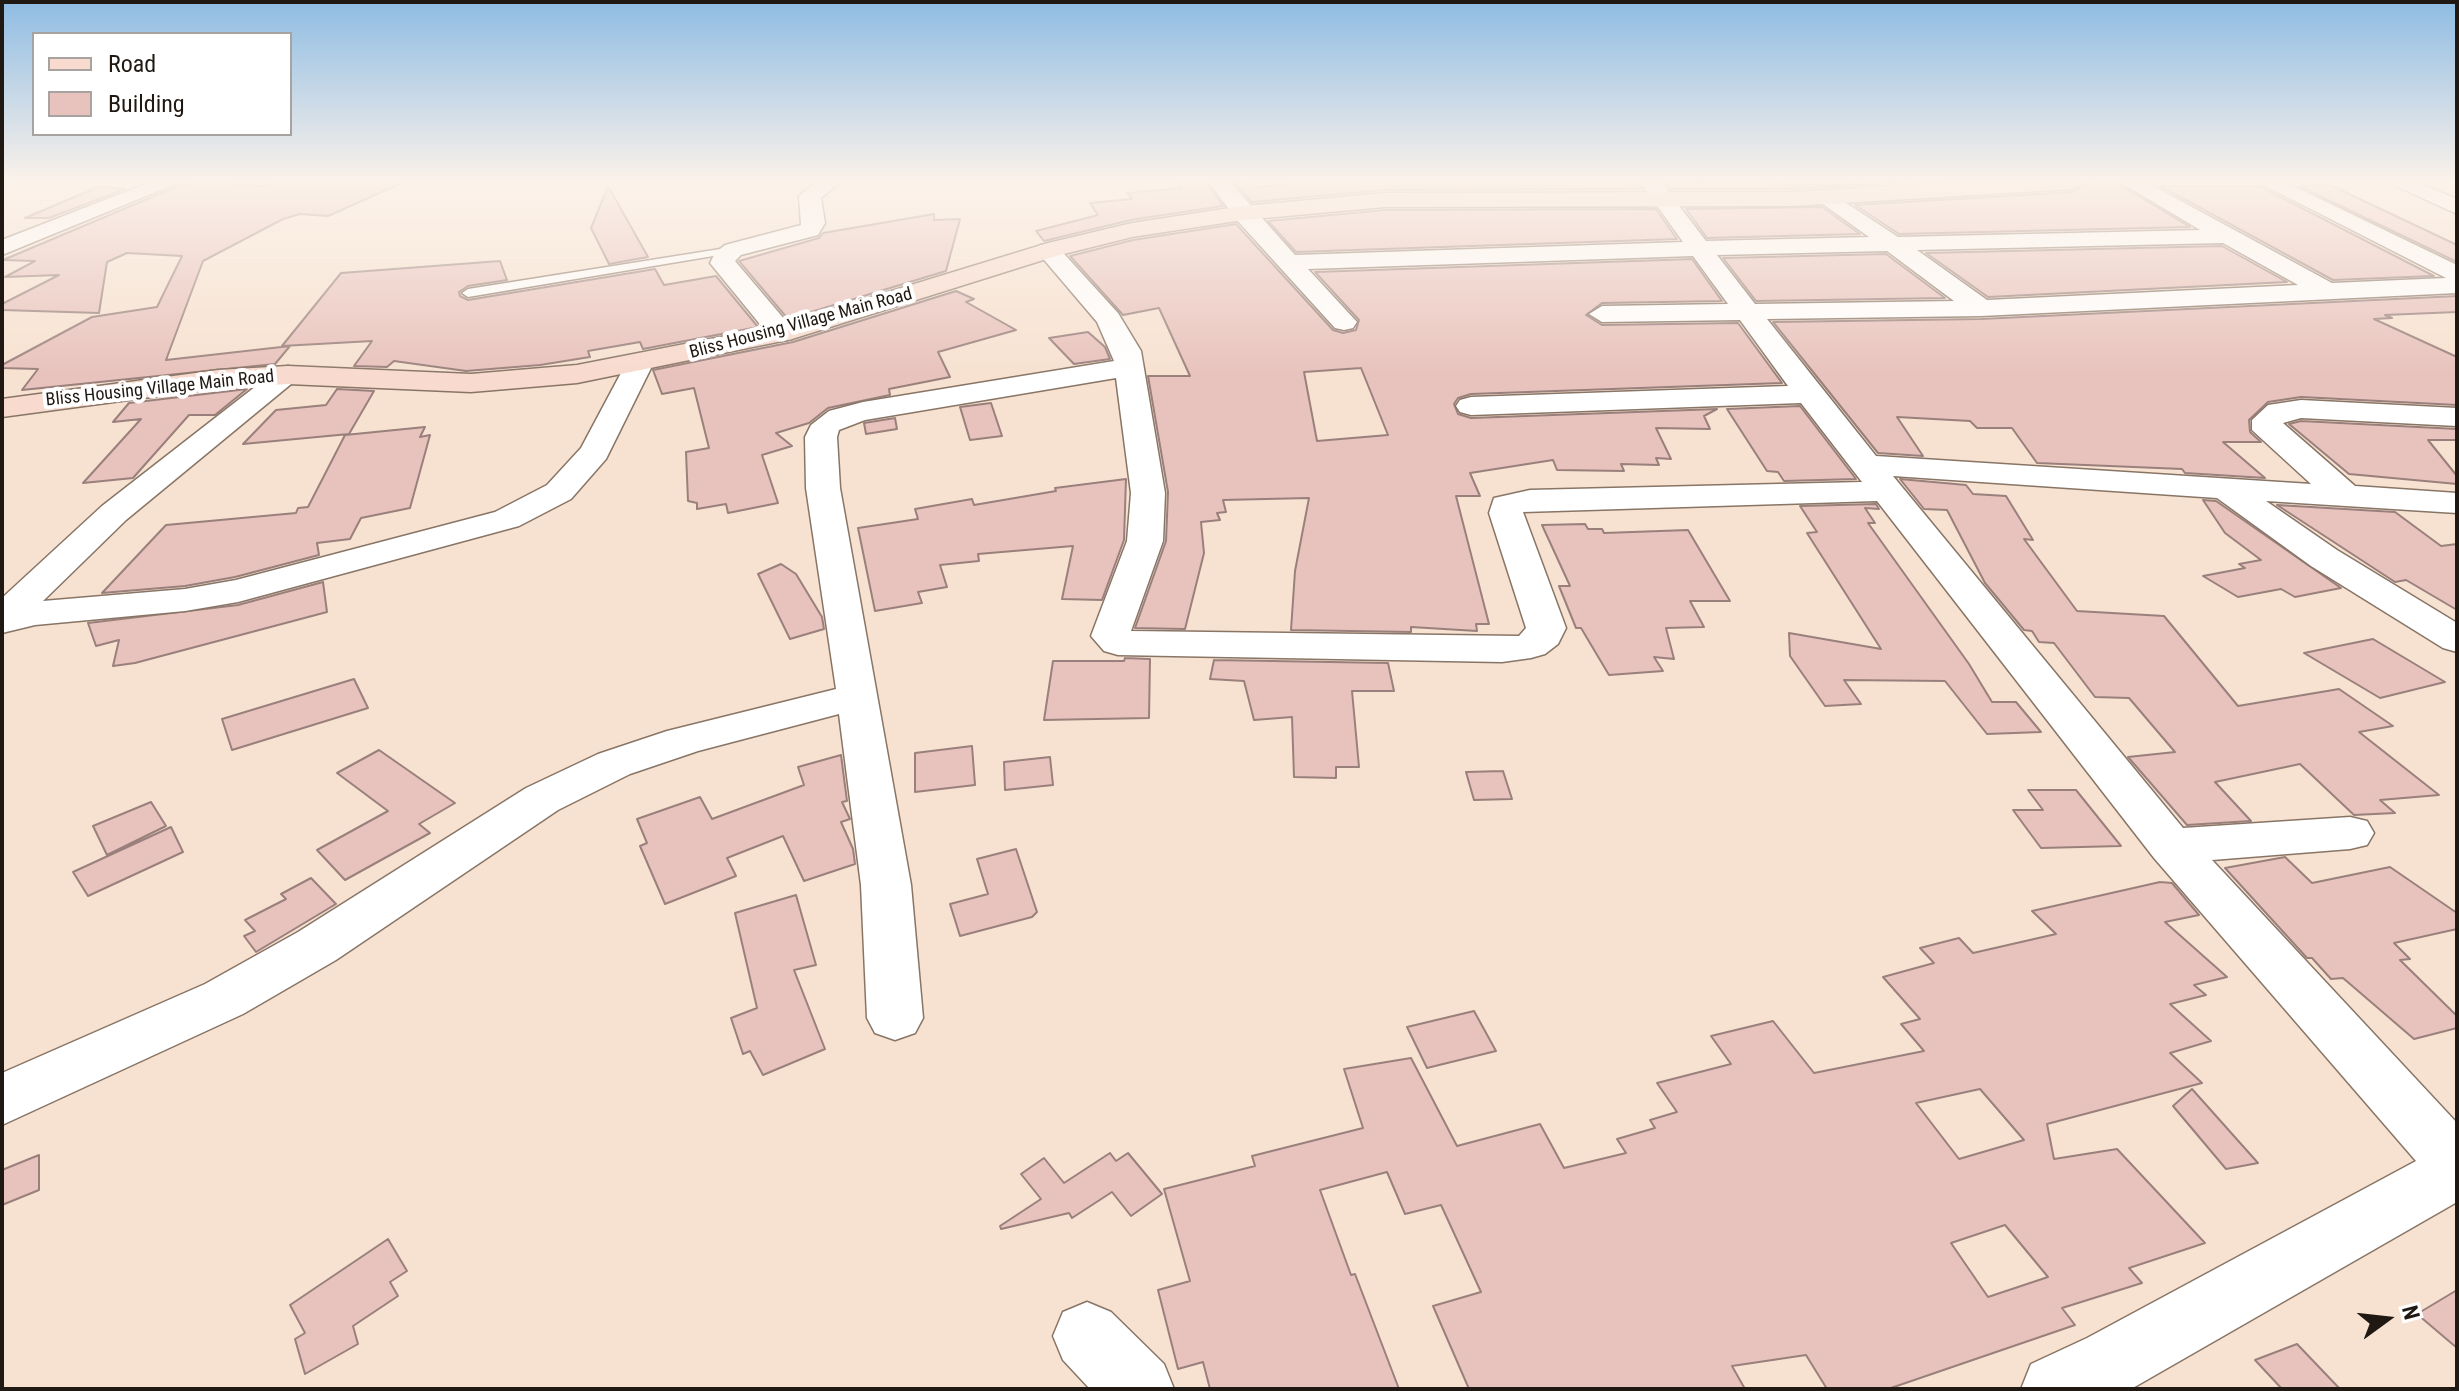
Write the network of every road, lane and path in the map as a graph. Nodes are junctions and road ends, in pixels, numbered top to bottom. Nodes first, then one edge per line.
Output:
1 (745, 247) edge
2 (1061, 247) edge
3 (1277, 247) edge
4 (1760, 247) edge
5 (1900, 247) edge
6 (2248, 247) edge
7 (2401, 247) edge
8 (1703, 249) junction
9 (733, 250) junction
10 (1048, 250) junction
11 (1292, 262) junction
12 (2457, 274) edge
13 (2457, 285) edge
14 (2327, 291) junction
15 (468, 293) dead end
16 (1981, 308) junction
17 (1602, 314) dead end
18 (1750, 314) junction
19 (1344, 322) dead end
20 (782, 333) junction
21 (639, 364) junction
22 (1129, 367) junction
23 (288, 375) junction
24 (1809, 394) junction
25 (1471, 406) dead end
26 (2, 408) edge
27 (2457, 417) edge
28 (1876, 478) junction
29 (2227, 489) junction
30 (2346, 496) junction
31 (2451, 506) edge
32 (2, 620) edge
33 (2457, 640) edge
34 (856, 697) junction
35 (2350, 833) dead end
36 (2171, 846) junction
37 (895, 1018) dead end
38 (2, 1100) edge
39 (2457, 1168) edge
40 (1087, 1336) dead end
41 (1139, 1389) edge
42 (2056, 1389) edge

1 - 9 street
2 - 10 street, Bliss Housing Village Main Road
3 - 11 street
4 - 8 street
5 - 16 street
6 - 14 street
7 - 12 street
8 - 11 street
8 - 18 street
9 - 15 lane
9 - 20 street
10 - 20 street, Bliss Housing Village Main Road
10 - 22 street
11 - 19 street
13 - 14 street
14 - 16 street
16 - 18 street
17 - 18 street
18 - 24 street
20 - 21 street, Bliss Housing Village Main Road
21 - 23 street, Bliss Housing Village Main Road
21 - 32 street
22 - 28 street
22 - 34 street
23 - 26 street, Bliss Housing Village Main Road
23 - 32 street
24 - 25 street
24 - 28 street
27 - 30 street
28 - 29 street
28 - 36 street
29 - 30 street
29 - 33 street
30 - 31 street
34 - 37 street
34 - 38 street
35 - 36 street
36 - 39 street
39 - 42 street
40 - 41 street

